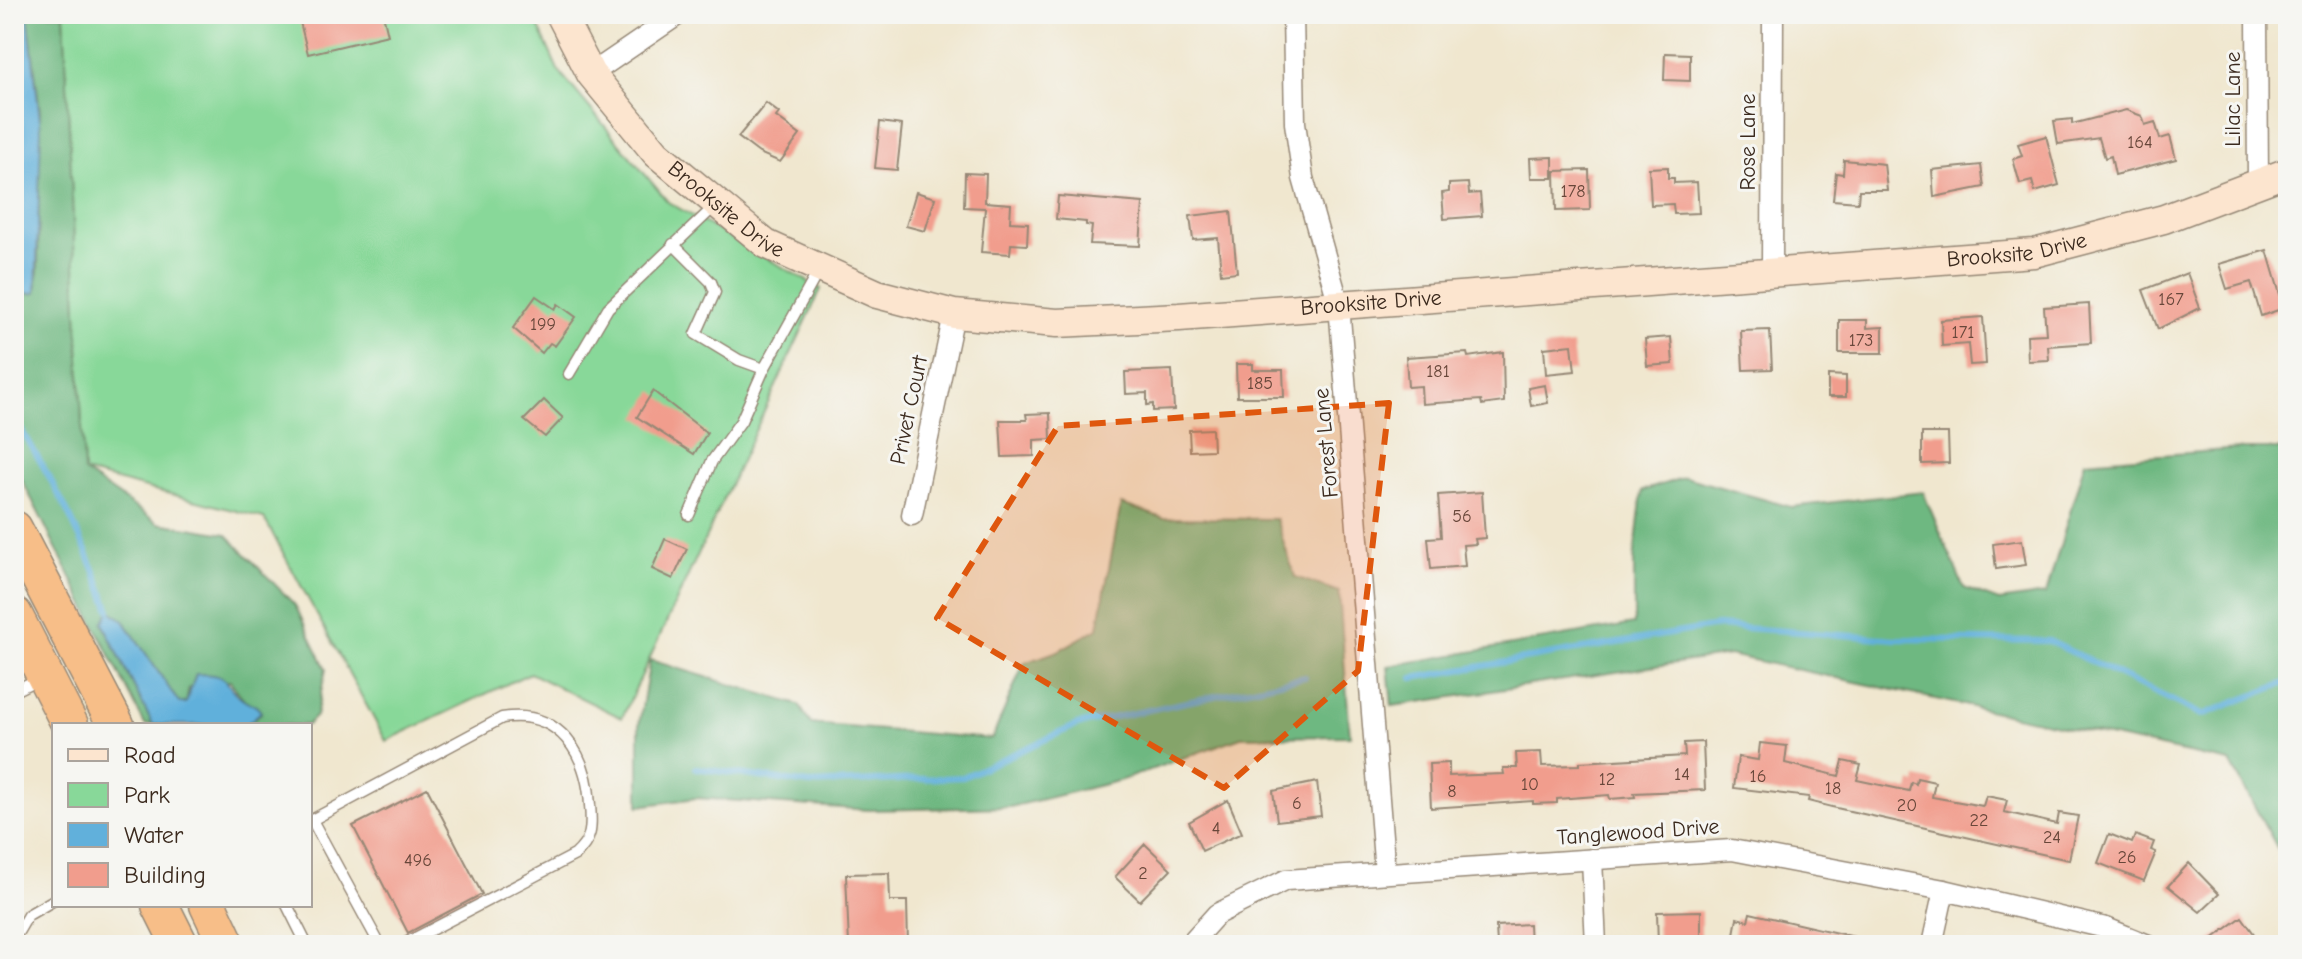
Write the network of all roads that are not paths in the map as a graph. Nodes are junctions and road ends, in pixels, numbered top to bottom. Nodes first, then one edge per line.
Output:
1 (560, 14) edge
2 (679, 14) edge
3 (1293, 14) edge
4 (1773, 14) edge
5 (2257, 14) edge
6 (591, 74) junction
7 (2288, 172) edge
8 (2258, 183) junction
9 (717, 204) junction
10 (673, 244) junction
11 (820, 268) junction
12 (1772, 271) junction
13 (1339, 305) junction
14 (954, 314) junction
15 (764, 369) junction
16 (569, 374) dead end
17 (689, 515) dead end
18 (912, 515) dead end
19 (14, 529) edge
20 (14, 615) edge
21 (30, 683) edge
22 (68, 723) edge
23 (115, 723) edge
24 (312, 819) edge
25 (312, 822) edge
26 (1592, 859) junction
27 (1385, 873) junction
28 (1944, 890) junction
29 (51, 901) edge
30 (161, 907) edge
31 (209, 907) edge
32 (288, 907) edge
33 (14, 939) edge
34 (180, 945) edge
35 (227, 945) edge
36 (307, 945) edge
37 (380, 945) edge
38 (402, 945) edge
39 (1189, 945) edge
40 (1596, 945) edge
41 (1932, 945) edge
42 (2148, 945) edge

1 - 6 street, Brooksite Drive
2 - 6 street
3 - 13 street, Forest Lane
4 - 12 street, Rose Lane
5 - 8 street, Lilac Lane
6 - 9 street, Brooksite Drive
7 - 8 street, Brooksite Drive
8 - 12 street, Brooksite Drive
9 - 10 lane
9 - 11 street, Brooksite Drive
10 - 15 lane
10 - 16 lane
11 - 14 street, Brooksite Drive
11 - 15 lane
12 - 13 street, Brooksite Drive
13 - 14 street, Brooksite Drive
13 - 27 street, Forest Lane
14 - 18 street, Privet Court
15 - 17 lane
19 - 23 highway
20 - 21 highway
21 - 22 highway
24 - 38 lane
25 - 37 lane
26 - 27 street, Tanglewood Drive
26 - 28 street, Tanglewood Drive
26 - 40 street
27 - 39 street, Tanglewood Drive
28 - 41 street
28 - 42 street, Tanglewood Drive
29 - 33 lane
30 - 34 highway
31 - 35 highway
32 - 36 lane

